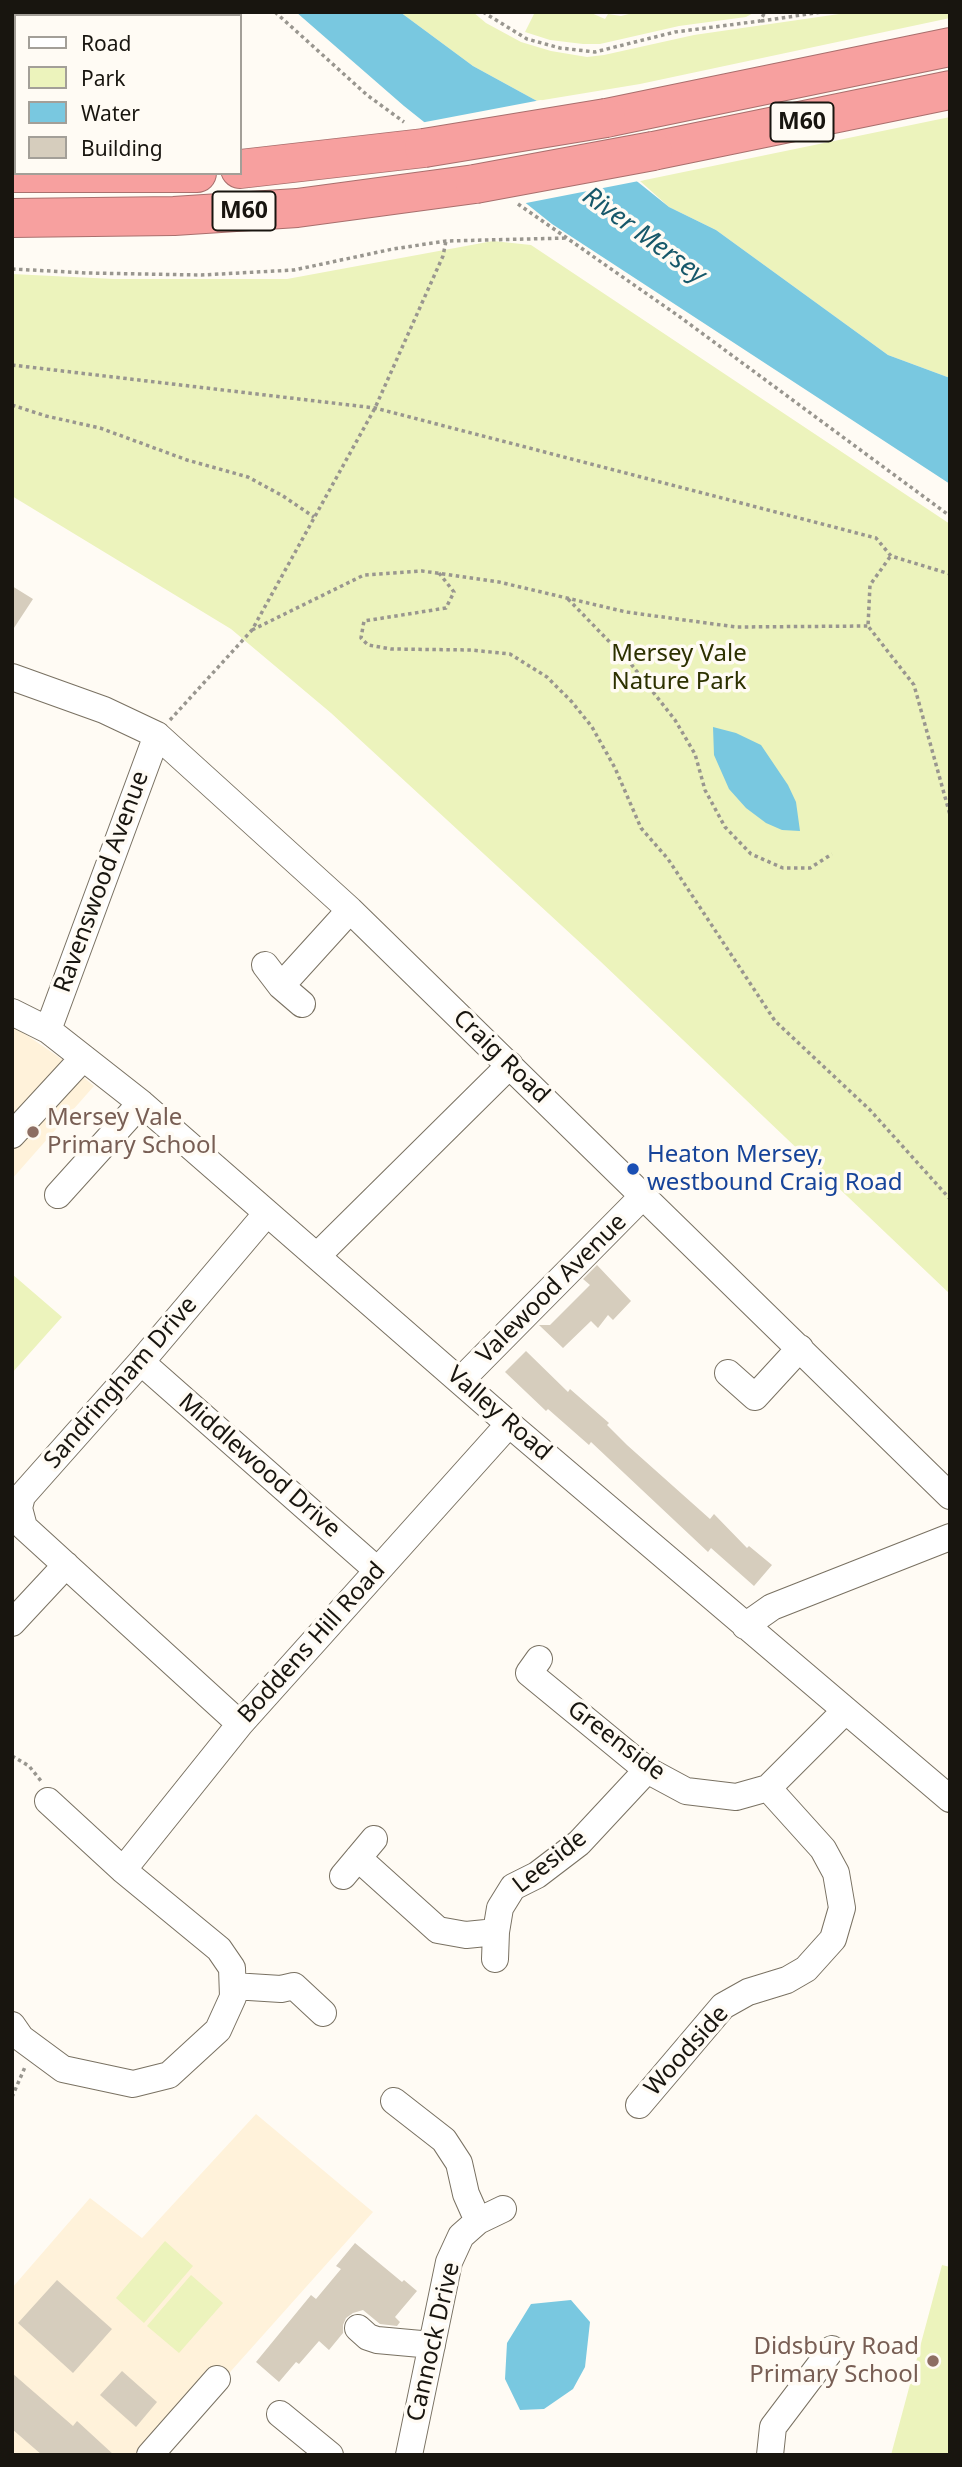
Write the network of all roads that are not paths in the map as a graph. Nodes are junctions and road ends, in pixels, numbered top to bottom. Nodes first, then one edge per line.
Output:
1 (950, 47) edge
2 (950, 90) edge
3 (242, 169) edge
4 (12, 218) edge
5 (12, 677) edge
6 (157, 735) junction
7 (350, 910) junction
8 (265, 965) dead end
9 (281, 986) junction
10 (302, 1004) dead end
11 (12, 1012) edge
12 (48, 1030) junction
13 (83, 1058) junction
14 (510, 1065) junction
15 (141, 1103) junction
16 (12, 1135) edge
17 (58, 1195) dead end
18 (643, 1196) junction
19 (267, 1213) junction
20 (317, 1256) junction
21 (800, 1348) junction
22 (141, 1362) junction
23 (728, 1373) dead end
24 (460, 1381) junction
25 (509, 1423) junction
26 (950, 1496) edge
27 (950, 1537) edge
28 (66, 1565) junction
29 (377, 1570) junction
30 (12, 1623) edge
31 (745, 1626) junction
32 (534, 1666) dead end
33 (845, 1711) junction
34 (240, 1724) junction
35 (647, 1770) junction
36 (768, 1788) junction
37 (950, 1799) edge
38 (48, 1801) road end
39 (358, 1858) dead end
40 (123, 1870) junction
41 (496, 1932) junction
42 (495, 1959) dead end
43 (233, 1986) junction
44 (323, 2013) dead end
45 (12, 2025) edge
46 (394, 2101) dead end
47 (639, 2105) dead end
48 (503, 2209) dead end
49 (478, 2221) junction
50 (358, 2328) dead end
51 (432, 2345) junction
52 (832, 2349) dead end
53 (217, 2379) dead end
54 (281, 2414) dead end
55 (150, 2455) edge
56 (330, 2455) edge
57 (410, 2455) edge
58 (770, 2455) edge

1 - 3 highway, M60, bridge
2 - 4 highway, M60, bridge
5 - 6 street, Craig Road
6 - 7 street, Craig Road
6 - 12 street, Ravenswood Avenue
7 - 9 street
7 - 14 street, Craig Road
8 - 9 street
9 - 10 street
11 - 12 street, Valley Road
12 - 13 street, Valley Road
13 - 15 street, Valley Road
13 - 16 street
14 - 18 street, Craig Road
14 - 20 street
15 - 17 street
15 - 19 street, Valley Road
18 - 21 street, Craig Road
18 - 24 street, Valewood Avenue
19 - 20 street, Valley Road
19 - 22 street, Sandringham Drive
20 - 24 street, Valley Road
21 - 23 street
21 - 26 street, Craig Road
22 - 28 street, Sandringham Drive
22 - 29 street, Middlewood Drive
24 - 25 street, Valley Road
25 - 29 street, Boddens Hill Road
25 - 31 street, Valley Road
27 - 31 street
28 - 30 street
28 - 34 street, Sandringham Drive
29 - 34 street, Boddens Hill Road
31 - 33 street, Valley Road
32 - 35 street, Greenside
33 - 36 street
33 - 37 street, Valley Road
34 - 40 street, Boddens Hill Road
35 - 36 street, Greenside
35 - 41 street, Leeside
36 - 47 street, Woodside
38 - 40 street
39 - 41 street
40 - 43 street
41 - 42 street, Leeside
43 - 44 street
43 - 45 street
46 - 49 street
48 - 49 street
49 - 51 street, Cannock Drive
50 - 51 street
51 - 57 street, Cannock Drive
52 - 58 street
53 - 55 street
54 - 56 street

